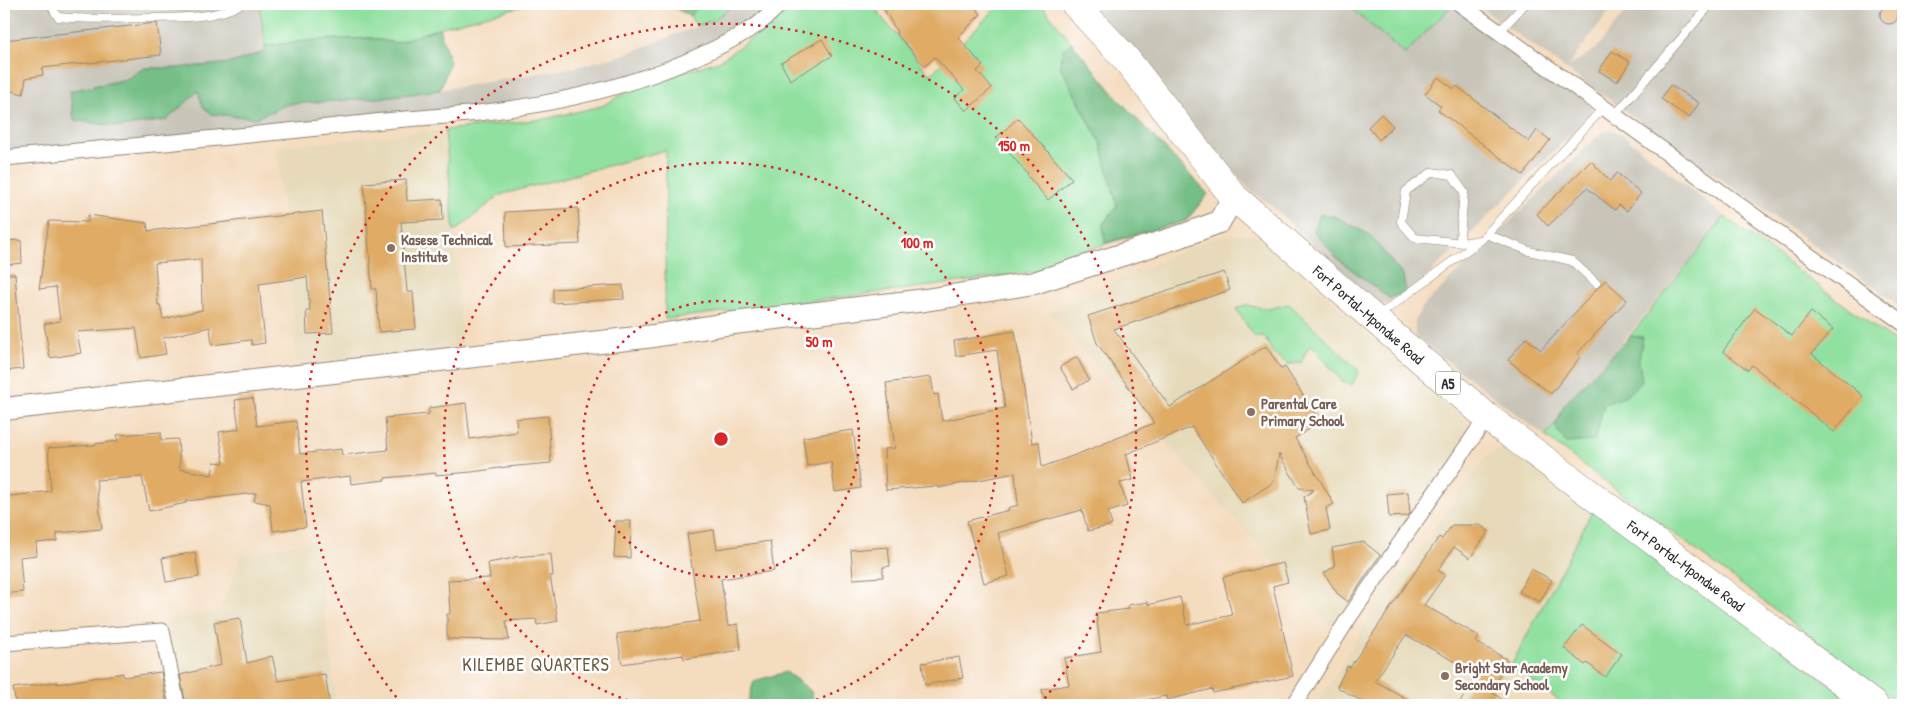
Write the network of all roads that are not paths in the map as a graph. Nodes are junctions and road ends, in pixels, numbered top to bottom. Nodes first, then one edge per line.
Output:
1 (50, 4) edge
2 (241, 4) edge
3 (781, 4) edge
4 (1075, 4) edge
5 (1460, 4) edge
6 (1525, 4) edge
7 (1711, 4) edge
8 (1499, 32) junction
9 (1608, 112) junction
10 (4, 158) edge
11 (1234, 197) junction
12 (1483, 237) junction
13 (1463, 243) junction
14 (1596, 283) dead end
15 (1374, 319) junction
16 (1903, 324) edge
17 (4, 408) edge
18 (1487, 417) junction
19 (4, 643) edge
20 (177, 705) edge
21 (1294, 705) edge
22 (1874, 705) edge

1 - 2 lane
3 - 10 street
4 - 11 highway, Fort Portal-Mpondwe Road / A5
5 - 8 street
6 - 8 lane
7 - 9 lane
8 - 9 street
9 - 12 lane
9 - 16 street
11 - 15 highway, Fort Portal-Mpondwe Road / A5
11 - 17 street
12 - 13 lane
12 - 14 lane
12 - 15 lane
13 - 13 lane
15 - 18 highway, Fort Portal-Mpondwe Road / A5
18 - 21 street
18 - 22 highway, Fort Portal-Mpondwe Road / A5
19 - 20 street

